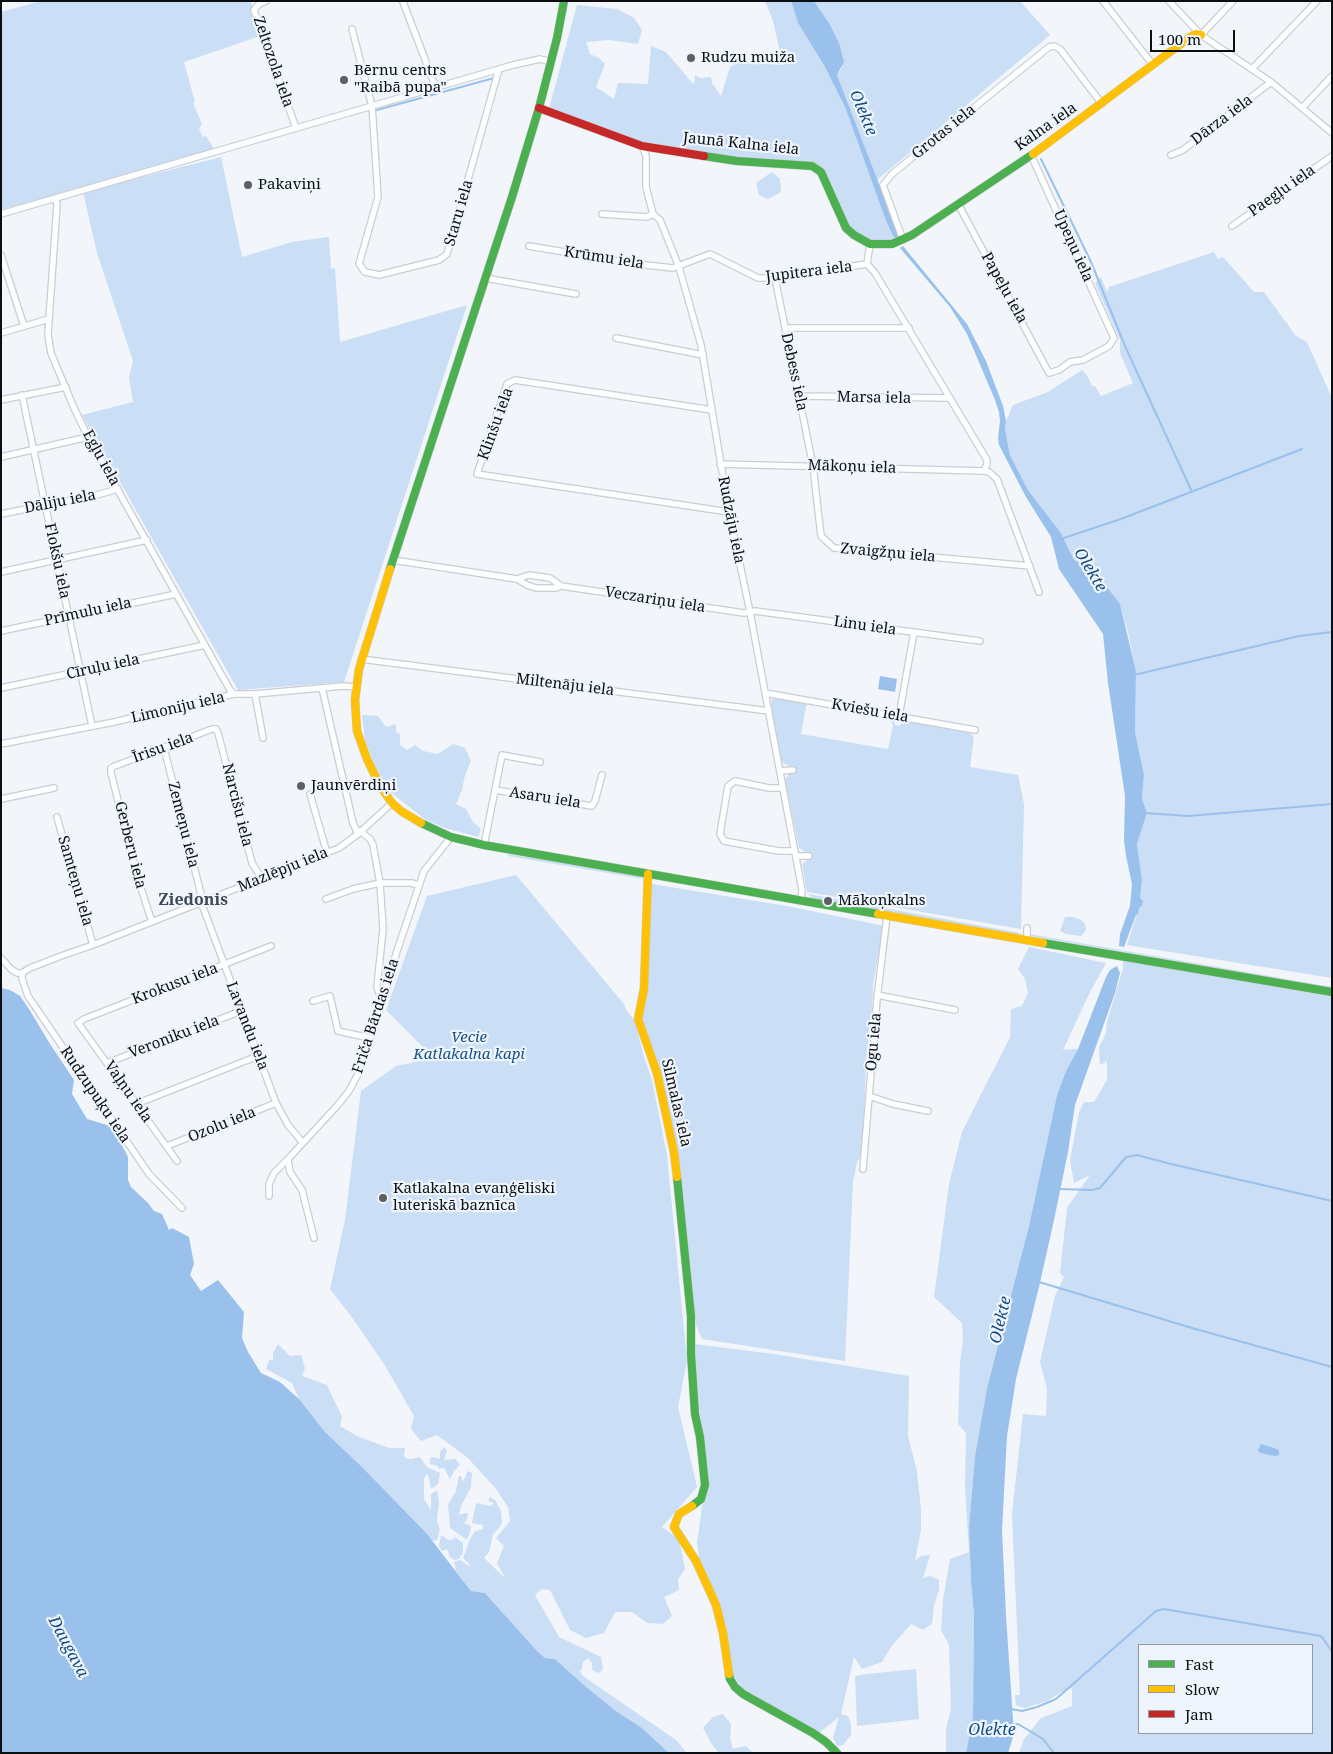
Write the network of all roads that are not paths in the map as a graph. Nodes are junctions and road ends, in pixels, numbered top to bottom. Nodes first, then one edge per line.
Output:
1 (266, 1) edge
2 (564, 1) edge
3 (1103, 1) edge
4 (1169, 1) edge
5 (1233, 1) edge
6 (1317, 1) edge
7 (403, 2) edge
8 (352, 29) dead end
9 (1201, 34) junction
10 (551, 62) junction
11 (1153, 65) junction
12 (499, 69) junction
13 (1252, 69) junction
14 (1332, 76) edge
15 (1271, 82) junction
16 (436, 88) junction
17 (1102, 104) junction
18 (372, 106) junction
19 (1303, 107) junction
20 (539, 108) junction
21 (296, 128) junction
22 (1332, 132) edge
23 (642, 146) junction
24 (1031, 155) junction
25 (1171, 155) dead end
26 (1332, 156) edge
27 (55, 198) junction
28 (958, 204) junction
29 (1, 214) edge
30 (602, 214) dead end
31 (653, 214) junction
32 (1232, 226) dead end
33 (903, 240) junction
34 (870, 244) junction
35 (529, 246) dead end
36 (1, 255) edge
37 (867, 264) junction
38 (679, 267) junction
39 (486, 278) junction
40 (775, 278) junction
41 (576, 294) dead end
42 (49, 319) junction
43 (24, 326) junction
44 (785, 328) junction
45 (909, 328) junction
46 (1, 333) edge
47 (616, 338) dead end
48 (703, 356) junction
49 (1050, 373) joint
50 (66, 387) junction
51 (22, 395) junction
52 (800, 396) junction
53 (949, 398) junction
54 (1, 400) edge
55 (712, 410) junction
56 (88, 437) junction
57 (34, 450) junction
58 (1, 457) edge
59 (720, 464) junction
60 (813, 466) junction
61 (984, 471) junction
62 (118, 489) junction
63 (45, 504) junction
64 (729, 512) junction
65 (1, 514) edge
66 (147, 540) junction
67 (393, 560) junction
68 (56, 561) junction
69 (1030, 566) junction
70 (1, 572) edge
71 (517, 579) junction
72 (561, 586) junction
73 (1039, 592) dead end
74 (176, 594) junction
75 (750, 612) junction
76 (68, 616) junction
77 (1, 631) edge
78 (914, 632) junction
79 (980, 641) dead end
80 (205, 645) junction
81 (362, 659) junction
82 (80, 671) junction
83 (356, 687) junction
84 (1, 688) edge
85 (322, 688) junction
86 (765, 693) junction
87 (234, 694) junction
88 (255, 694) junction
89 (769, 711) junction
90 (899, 716) junction
91 (92, 726) junction
92 (216, 730) joint
93 (975, 730) dead end
94 (263, 738) dead end
95 (1, 744) edge
96 (164, 748) junction
97 (540, 762) dead end
98 (111, 768) joint
99 (793, 770) dead end
100 (780, 771) junction
101 (602, 774) dead end
102 (54, 788) dead end
103 (783, 788) junction
104 (495, 790) junction
105 (310, 794) dead end
106 (1, 799) edge
107 (392, 803) junction
108 (56, 817) dead end
109 (359, 832) junction
110 (451, 837) junction
111 (484, 845) junction
112 (327, 853) junction
113 (795, 854) junction
114 (809, 856) dead end
115 (648, 874) junction
116 (262, 879) junction
117 (380, 883) junction
118 (419, 885) junction
119 (326, 899) dead end
120 (802, 900) junction
121 (202, 902) junction
122 (887, 916) junction
123 (152, 922) junction
124 (1027, 928) dead end
125 (1026, 940) junction
126 (93, 945) junction
127 (271, 946) dead end
128 (1, 958) edge
129 (224, 966) junction
130 (22, 973) junction
131 (1332, 992) edge
132 (877, 995) junction
133 (383, 997) junction
134 (314, 1001) dead end
135 (955, 1010) dead end
136 (241, 1011) junction
137 (78, 1023) joint
138 (370, 1038) junction
139 (258, 1056) junction
140 (108, 1063) junction
141 (869, 1096) junction
142 (276, 1103) junction
143 (136, 1104) junction
144 (928, 1111) dead end
145 (303, 1143) junction
146 (167, 1146) junction
147 (288, 1159) junction
148 (177, 1161) dead end
149 (863, 1168) dead end
150 (269, 1196) dead end
151 (182, 1208) dead end
152 (314, 1238) dead end
153 (836, 1753) edge

1 - 21 street, Zeltozola iela
2 - 10 main road
3 - 11 street
4 - 9 street
5 - 9 street
6 - 13 street
7 - 16 street
8 - 18 street
9 - 11 main road, Kalna iela
9 - 13 street
10 - 12 street
10 - 20 main road
11 - 17 main road, Kalna iela
12 - 16 street
12 - 18 street, Staru iela
13 - 15 street
14 - 19 street
15 - 19 street
15 - 25 street, Dārza iela
16 - 18 street
17 - 24 main road, Kalna iela
17 - 33 street, Grotas iela
18 - 21 street
19 - 22 street
20 - 23 main road, Jaunā Kalna iela
20 - 39 main road
21 - 27 street
23 - 31 street, Rudzāju iela
23 - 34 main road, Jaunā Kalna iela
24 - 28 main road, Kalna iela
24 - 49 street, Upeņu iela
26 - 32 street, Paegļu iela
27 - 29 street
27 - 42 street, Egļu iela
28 - 33 main road, Kalna iela
28 - 49 street, Papeļu iela
30 - 31 street
31 - 38 street, Rudzāju iela
33 - 34 main road
34 - 37 street, Jupitera iela
35 - 38 street, Krūmu iela
36 - 43 street
37 - 40 street, Jupitera iela
37 - 45 street
38 - 40 street, Jupitera iela
38 - 48 street, Rudzāju iela
39 - 41 street
39 - 67 main road
40 - 44 street, Debess iela
42 - 43 street
42 - 50 street, Egļu iela
43 - 46 street
44 - 45 street
44 - 52 street, Debess iela
45 - 53 street
47 - 48 street
48 - 55 street, Rudzāju iela
50 - 51 street
50 - 56 street, Egļu iela
51 - 54 street
51 - 57 street, Flokšu iela
52 - 53 street, Marsa iela
52 - 60 street, Debess iela
53 - 61 street
55 - 59 street, Rudzāju iela
55 - 64 street, Klinšu iela
56 - 57 street
56 - 62 street, Egļu iela
57 - 58 street
57 - 63 street, Flokšu iela
59 - 60 street, Mākoņu iela
59 - 64 street, Rudzāju iela
60 - 61 street, Mākoņu iela
60 - 69 street, Zvaigžņu iela
61 - 69 street
62 - 63 street, Dāliju iela
62 - 66 street, Egļu iela
63 - 65 street, Dāliju iela
63 - 68 street, Flokšu iela
64 - 75 street, Rudzāju iela
66 - 68 street
66 - 74 street, Egļu iela
67 - 71 street, Veczariņu iela
67 - 81 main road
68 - 70 street
68 - 76 street, Flokšu iela
69 - 73 street
71 - 72 street, Veczariņu iela
71 - 72 street, Veczariņu iela
72 - 75 street, Veczariņu iela
74 - 76 street, Prīmulu iela
74 - 80 street, Egļu iela
75 - 78 street, Linu iela
75 - 86 street, Rudzāju iela
76 - 77 street, Prīmulu iela
76 - 82 street, Flokšu iela
78 - 79 street, Linu iela
78 - 90 street
80 - 82 street, Cīruļu iela
80 - 87 street, Egļu iela
81 - 83 main road
81 - 89 street, Miltenāju iela
82 - 84 street, Cīruļu iela
82 - 91 street, Flokšu iela
83 - 85 street, Limoniju iela
83 - 107 main road
85 - 88 street, Limoniju iela
85 - 109 street
86 - 89 street, Rudzāju iela
86 - 90 street, Kviešu iela
87 - 88 street, Limoniju iela
87 - 91 street, Limoniju iela
88 - 94 street
89 - 100 street, Rudzāju iela
90 - 93 street, Kviešu iela
91 - 95 street, Limoniju iela
92 - 96 street, Īrisu iela
92 - 116 street, Narcišu iela
96 - 98 street, Īrisu iela
96 - 121 street, Zemeņu iela
97 - 104 street
98 - 123 street, Gerberu iela
99 - 100 street
100 - 103 street, Rudzāju iela
101 - 104 street, Asaru iela
102 - 106 street
103 - 113 street, Rudzāju iela
103 - 113 street
104 - 111 street
105 - 112 street
107 - 109 street, Mazlēpju iela
107 - 110 main road
108 - 126 street, Samteņu iela
109 - 112 street, Mazlēpju iela
109 - 117 street
110 - 111 main road
110 - 118 street, Friča Bārdas iela
111 - 115 main road
112 - 116 street, Mazlēpju iela
113 - 114 street
113 - 120 street, Rudzāju iela
115 - 120 main road
115 - 153 main road, Silmalas iela
116 - 121 street, Mazlēpju iela
117 - 118 street
117 - 119 street
117 - 133 street
118 - 133 street, Friča Bārdas iela
120 - 122 main road
121 - 123 street, Mazlēpju iela
121 - 129 street, Lavandu iela
122 - 125 main road
122 - 132 street, Ogu iela
123 - 126 street, Mazlēpju iela
124 - 125 street
125 - 131 main road
126 - 130 street, Mazlēpju iela
127 - 129 street, Krokusu iela
128 - 130 street
129 - 136 street, Lavandu iela
129 - 137 street, Krokusu iela
130 - 151 street, Rudzupuķu iela
132 - 135 street
132 - 141 street, Ogu iela
133 - 138 street, Friča Bārdas iela
134 - 138 street
136 - 139 street, Lavandu iela
136 - 140 street, Veroniku iela
137 - 140 street, Vaļņu iela
138 - 145 street, Friča Bārdas iela
139 - 142 street, Lavandu iela
139 - 143 street
140 - 143 street, Vaļņu iela
141 - 144 street
141 - 149 street, Ogu iela
142 - 145 street, Lavandu iela
142 - 146 street, Ozolu iela
143 - 146 street, Vaļņu iela
145 - 147 street, Friča Bārdas iela
146 - 148 street, Vaļņu iela
147 - 150 street, Friča Bārdas iela
147 - 152 street

